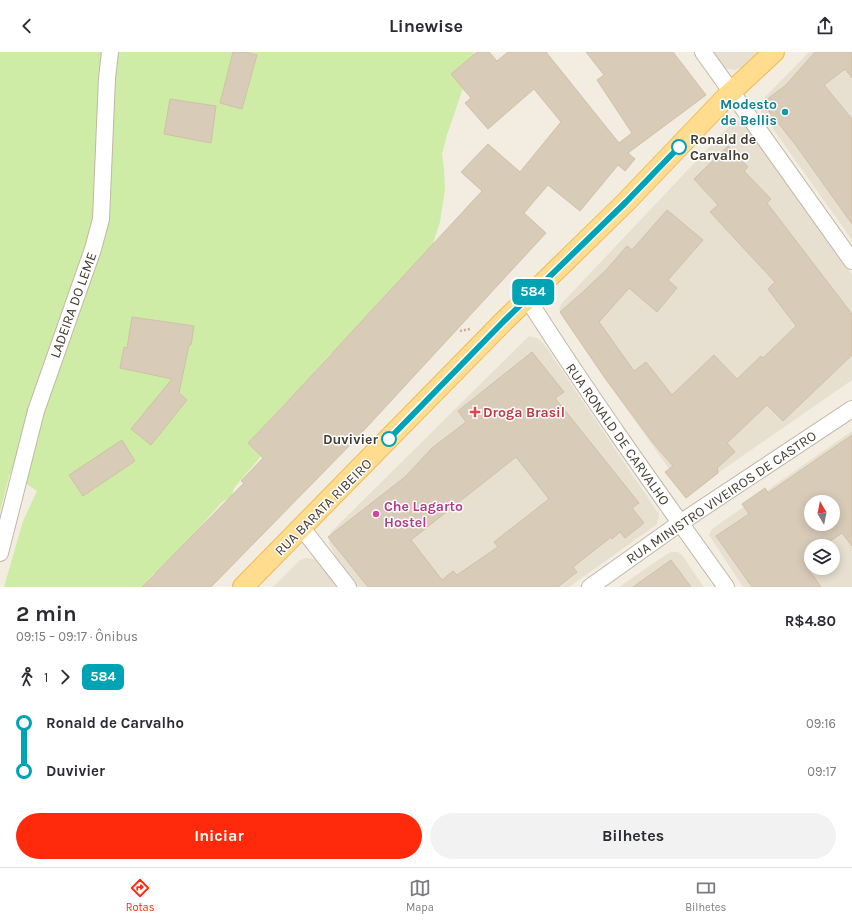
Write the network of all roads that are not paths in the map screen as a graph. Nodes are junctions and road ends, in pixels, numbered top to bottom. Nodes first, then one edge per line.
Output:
1 (110, 52) edge
2 (703, 52) edge
3 (774, 52) edge
4 (731, 92) junction
5 (852, 261) edge
6 (527, 298) junction
7 (852, 409) edge
8 (680, 523) junction
9 (302, 528) junction
10 (0, 553) edge
11 (243, 587) edge
12 (348, 587) edge
13 (590, 587) edge
14 (726, 587) edge

1 - 10 street, LADEIRA DO LEME
2 - 4 street
3 - 4 main road, RUA BARATA RIBEIRO
4 - 5 street
4 - 6 main road, RUA BARATA RIBEIRO
6 - 8 street, RUA RONALD DE CARVALHO
6 - 9 main road, RUA BARATA RIBEIRO
7 - 8 street, RUA MINISTRO VIVEIROS DE CASTRO
8 - 13 street, RUA MINISTRO VIVEIROS DE CASTRO
8 - 14 street, RUA RONALD DE CARVALHO
9 - 11 main road, RUA BARATA RIBEIRO
9 - 12 street

